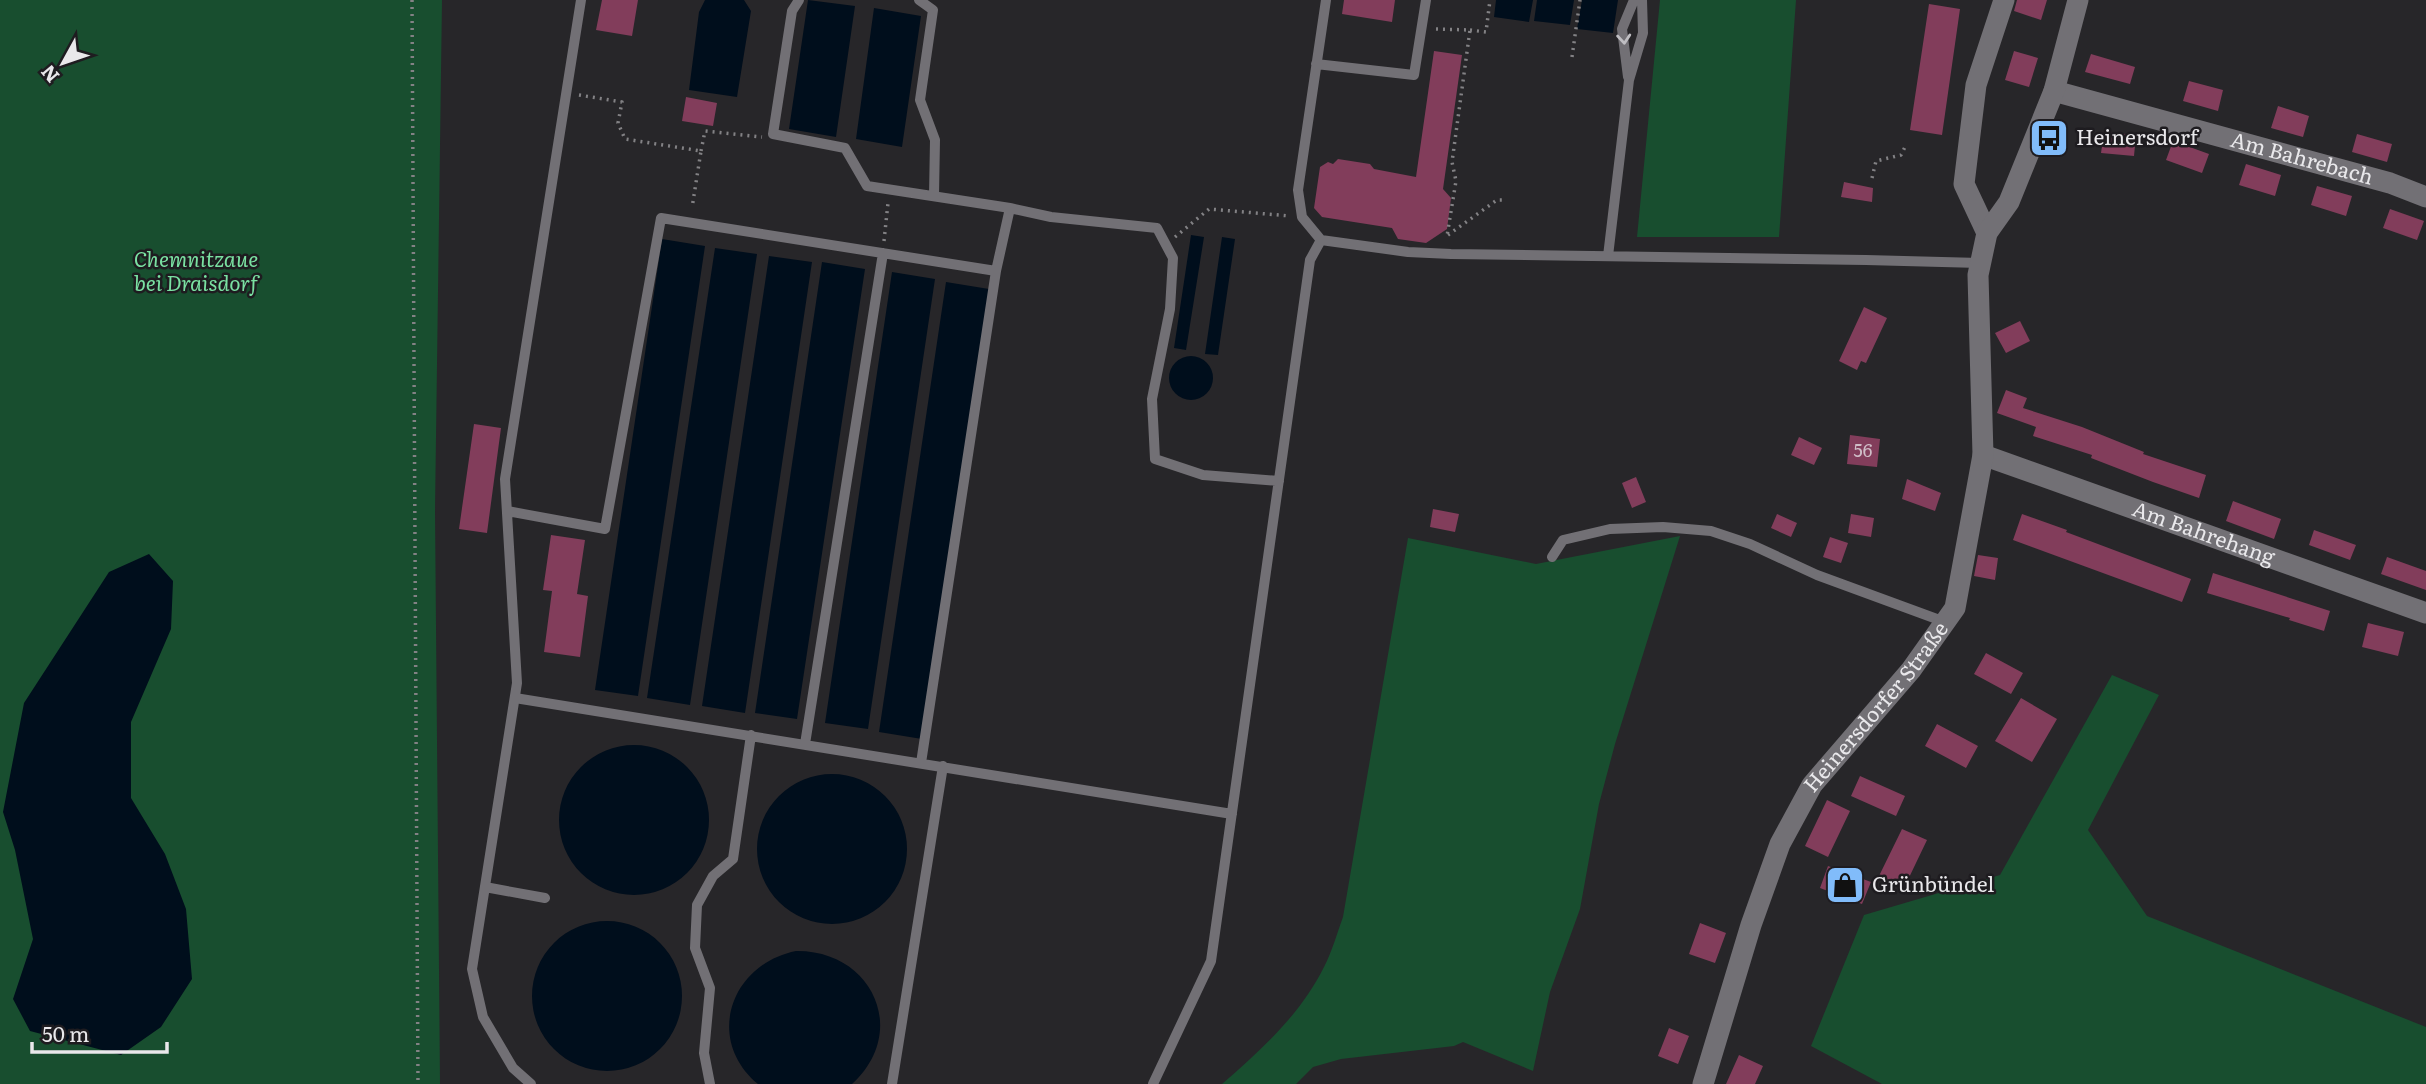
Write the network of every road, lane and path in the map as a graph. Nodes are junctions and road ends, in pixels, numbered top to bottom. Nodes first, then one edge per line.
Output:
1 (412, 0) edge
2 (582, 0) edge
3 (799, 0) edge
4 (919, 0) edge
5 (1326, 0) edge
6 (1426, 0) edge
7 (1490, 0) edge
8 (1580, 0) edge
9 (1634, 0) edge
10 (1642, 0) edge
11 (2004, 0) edge
12 (2078, 0) edge
13 (1422, 28) junction
14 (1470, 30) junction
15 (1572, 57) dead end
16 (1316, 64) junction
17 (1629, 80) junction
18 (2054, 91) junction
19 (566, 93) junction
20 (773, 134) junction
21 (1905, 147) dead end
22 (701, 151) junction
23 (1872, 178) dead end
24 (890, 190) junction
25 (934, 196) junction
26 (2426, 197) edge
27 (1504, 200) dead end
28 (1010, 208) junction
29 (1302, 217) junction
30 (690, 222) junction
31 (1987, 233) junction
32 (1447, 236) junction
33 (1321, 240) junction
34 (1166, 244) junction
35 (883, 253) junction
36 (1423, 253) junction
37 (1608, 256) junction
38 (1980, 263) junction
39 (996, 271) junction
40 (1983, 455) junction
41 (1279, 481) junction
42 (507, 511) junction
43 (1552, 557) dead end
44 (2426, 612) edge
45 (1945, 622) junction
46 (515, 698) junction
47 (751, 735) junction
48 (805, 744) junction
49 (921, 763) junction
50 (943, 766) junction
51 (1232, 814) junction
52 (485, 887) junction
53 (545, 898) dead end
54 (418, 1084) edge
55 (531, 1084) edge
56 (710, 1084) edge
57 (892, 1084) edge
58 (1153, 1084) edge
59 (1703, 1084) edge

1 - 54 path
2 - 19 lane
3 - 20 lane
4 - 25 lane
5 - 16 lane
6 - 13 lane
7 - 14 path
8 - 15 path
9 -> 17 lane
10 - 17 lane
11 - 31 street
12 - 18 street, Heinersdorfer Straße
13 - 14 path
13 - 16 lane
14 - 32 path
16 - 29 lane
17 - 37 lane
18 - 26 street, Am Bahrebach
18 - 31 street, Heinersdorfer Straße
19 - 22 path
19 - 42 lane
20 - 22 path
20 - 24 lane
21 - 23 path
22 - 30 path
24 - 25 lane
24 - 35 path
25 - 28 lane
27 - 32 path
28 - 34 lane
28 - 39 lane
29 - 33 lane
29 - 34 path
30 - 35 lane
30 - 42 lane
31 - 38 street, Heinersdorfer Straße
32 - 36 path
33 - 36 lane
33 - 41 lane
34 - 41 lane
35 - 39 lane
35 - 48 lane
36 - 37 lane
37 - 38 lane
38 - 40 street, Heinersdorfer Straße
39 - 49 lane
40 - 44 street, Am Bahrehang
40 - 45 street, Heinersdorfer Straße
41 - 51 lane
42 - 46 lane
43 - 45 lane
45 - 59 street, Heinersdorfer Straße
46 - 47 lane
46 - 52 lane
47 - 48 lane
47 - 56 lane
48 - 49 lane
49 - 50 lane
50 - 51 lane
50 - 57 lane
51 - 58 lane
52 - 53 lane
52 - 55 lane

